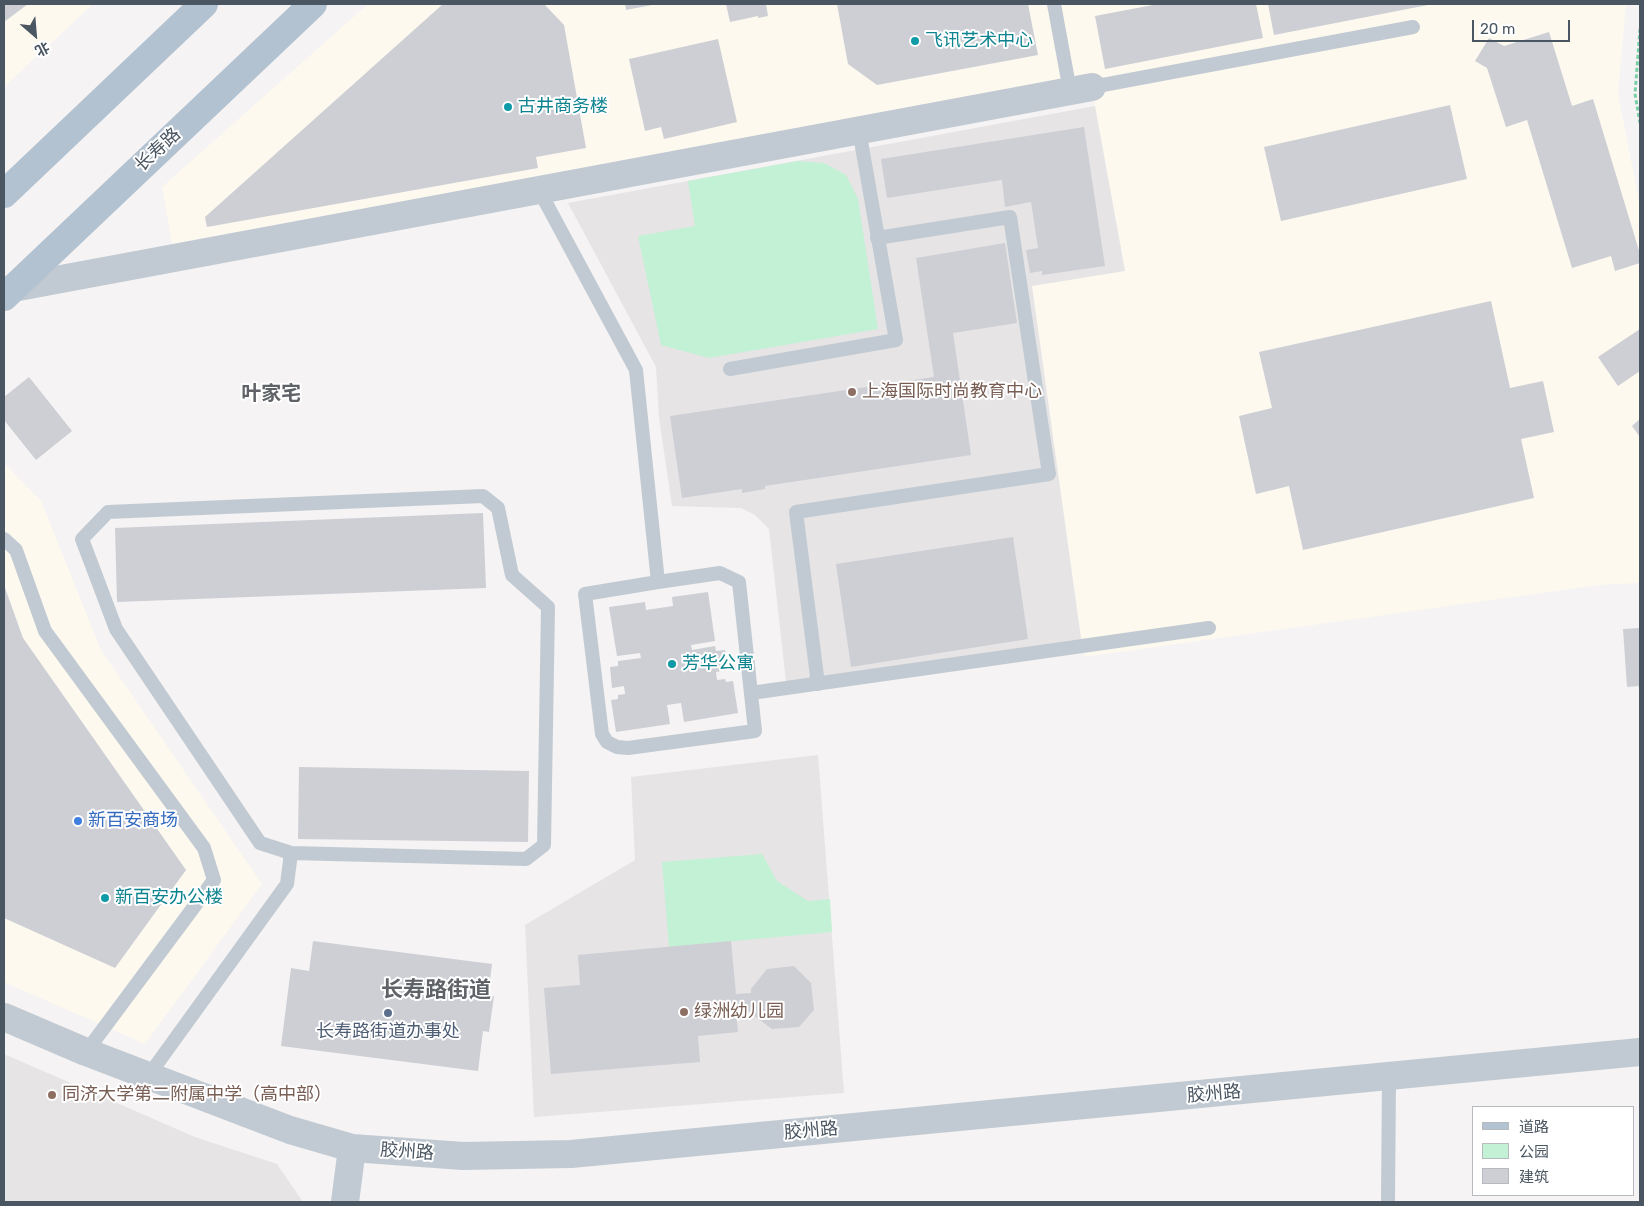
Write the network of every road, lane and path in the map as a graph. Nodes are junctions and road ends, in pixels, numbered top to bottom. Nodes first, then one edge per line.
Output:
1 (204, 4) edge
2 (313, 4) edge
3 (1054, 4) edge
4 (1413, 27) dead end
5 (1640, 29) edge
6 (1081, 89) junction
7 (1640, 122) edge
8 (859, 130) junction
9 (539, 190) junction
10 (4, 194) edge
11 (878, 238) junction
12 (8, 292) edge
13 (730, 369) dead end
14 (4, 539) edge
15 (658, 582) junction
16 (1209, 628) dead end
17 (818, 684) junction
18 (751, 693) junction
19 (291, 853) junction
20 (4, 1017) edge
21 (86, 1052) junction
22 (1640, 1052) edge
23 (149, 1075) junction
24 (1389, 1077) junction
25 (352, 1148) junction
26 (346, 1202) edge
27 (1388, 1202) edge

1 - 10 main road
2 - 12 main road, 长寿路
3 - 6 lane
4 - 6 lane
5 - 7 path
6 - 8 street
8 - 9 street
8 - 11 lane
9 - 12 street
9 - 15 lane
11 - 13 lane
11 - 17 lane
14 - 21 lane
15 - 18 lane
15 - 18 lane
16 - 17 lane
17 - 18 lane
19 - 19 lane
19 - 23 lane
20 - 21 street, 胶州路
21 - 23 street, 胶州路
22 - 24 street, 胶州路
23 - 25 street, 胶州路
24 - 25 street, 胶州路
24 - 27 lane
25 - 26 street

